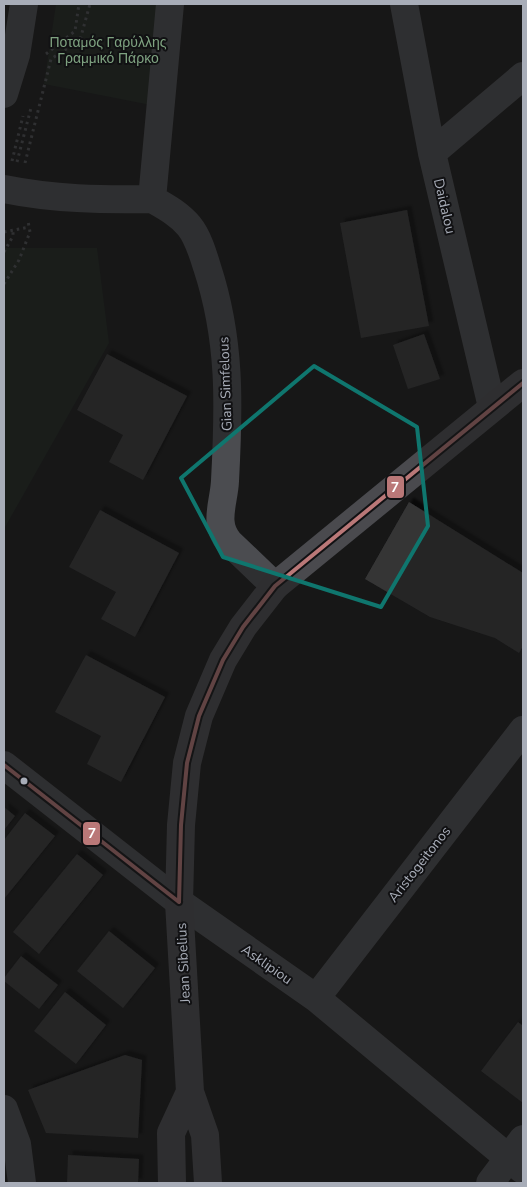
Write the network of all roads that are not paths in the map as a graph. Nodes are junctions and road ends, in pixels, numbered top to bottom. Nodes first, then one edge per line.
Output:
1 (24, 4) edge
2 (170, 4) edge
3 (404, 4) edge
4 (10, 53) edge
5 (523, 76) edge
6 (4, 94) edge
7 (432, 153) junction
8 (4, 189) edge
9 (152, 200) junction
10 (523, 382) edge
11 (492, 407) junction
12 (275, 586) junction
13 (523, 730) edge
14 (4, 765) edge
15 (179, 902) junction
16 (316, 998) junction
17 (190, 1092) junction
18 (4, 1109) edge
19 (518, 1156) edge
20 (22, 1183) edge
21 (172, 1183) edge
22 (208, 1183) edge
23 (490, 1183) edge

1 - 4 street
2 - 9 street
3 - 7 street, Daidalou
4 - 6 street
5 - 7 street
7 - 11 street, Daidalou
8 - 9 street
9 - 12 street, Gian Simfelous
10 - 11 main road, Jean Sibelius
11 - 12 main road, Jean Sibelius
12 - 15 main road, Jean Sibelius
13 - 16 street, Aristogeitonos
14 - 15 street, Asklipiou
15 - 16 street, Asklipiou
15 - 17 main road, Jean Sibelius
16 - 19 street, Asklipiou
17 - 21 main road, Jean Sibelius
17 - 22 main road, Jean Sibelius
18 - 20 street
19 - 23 street

